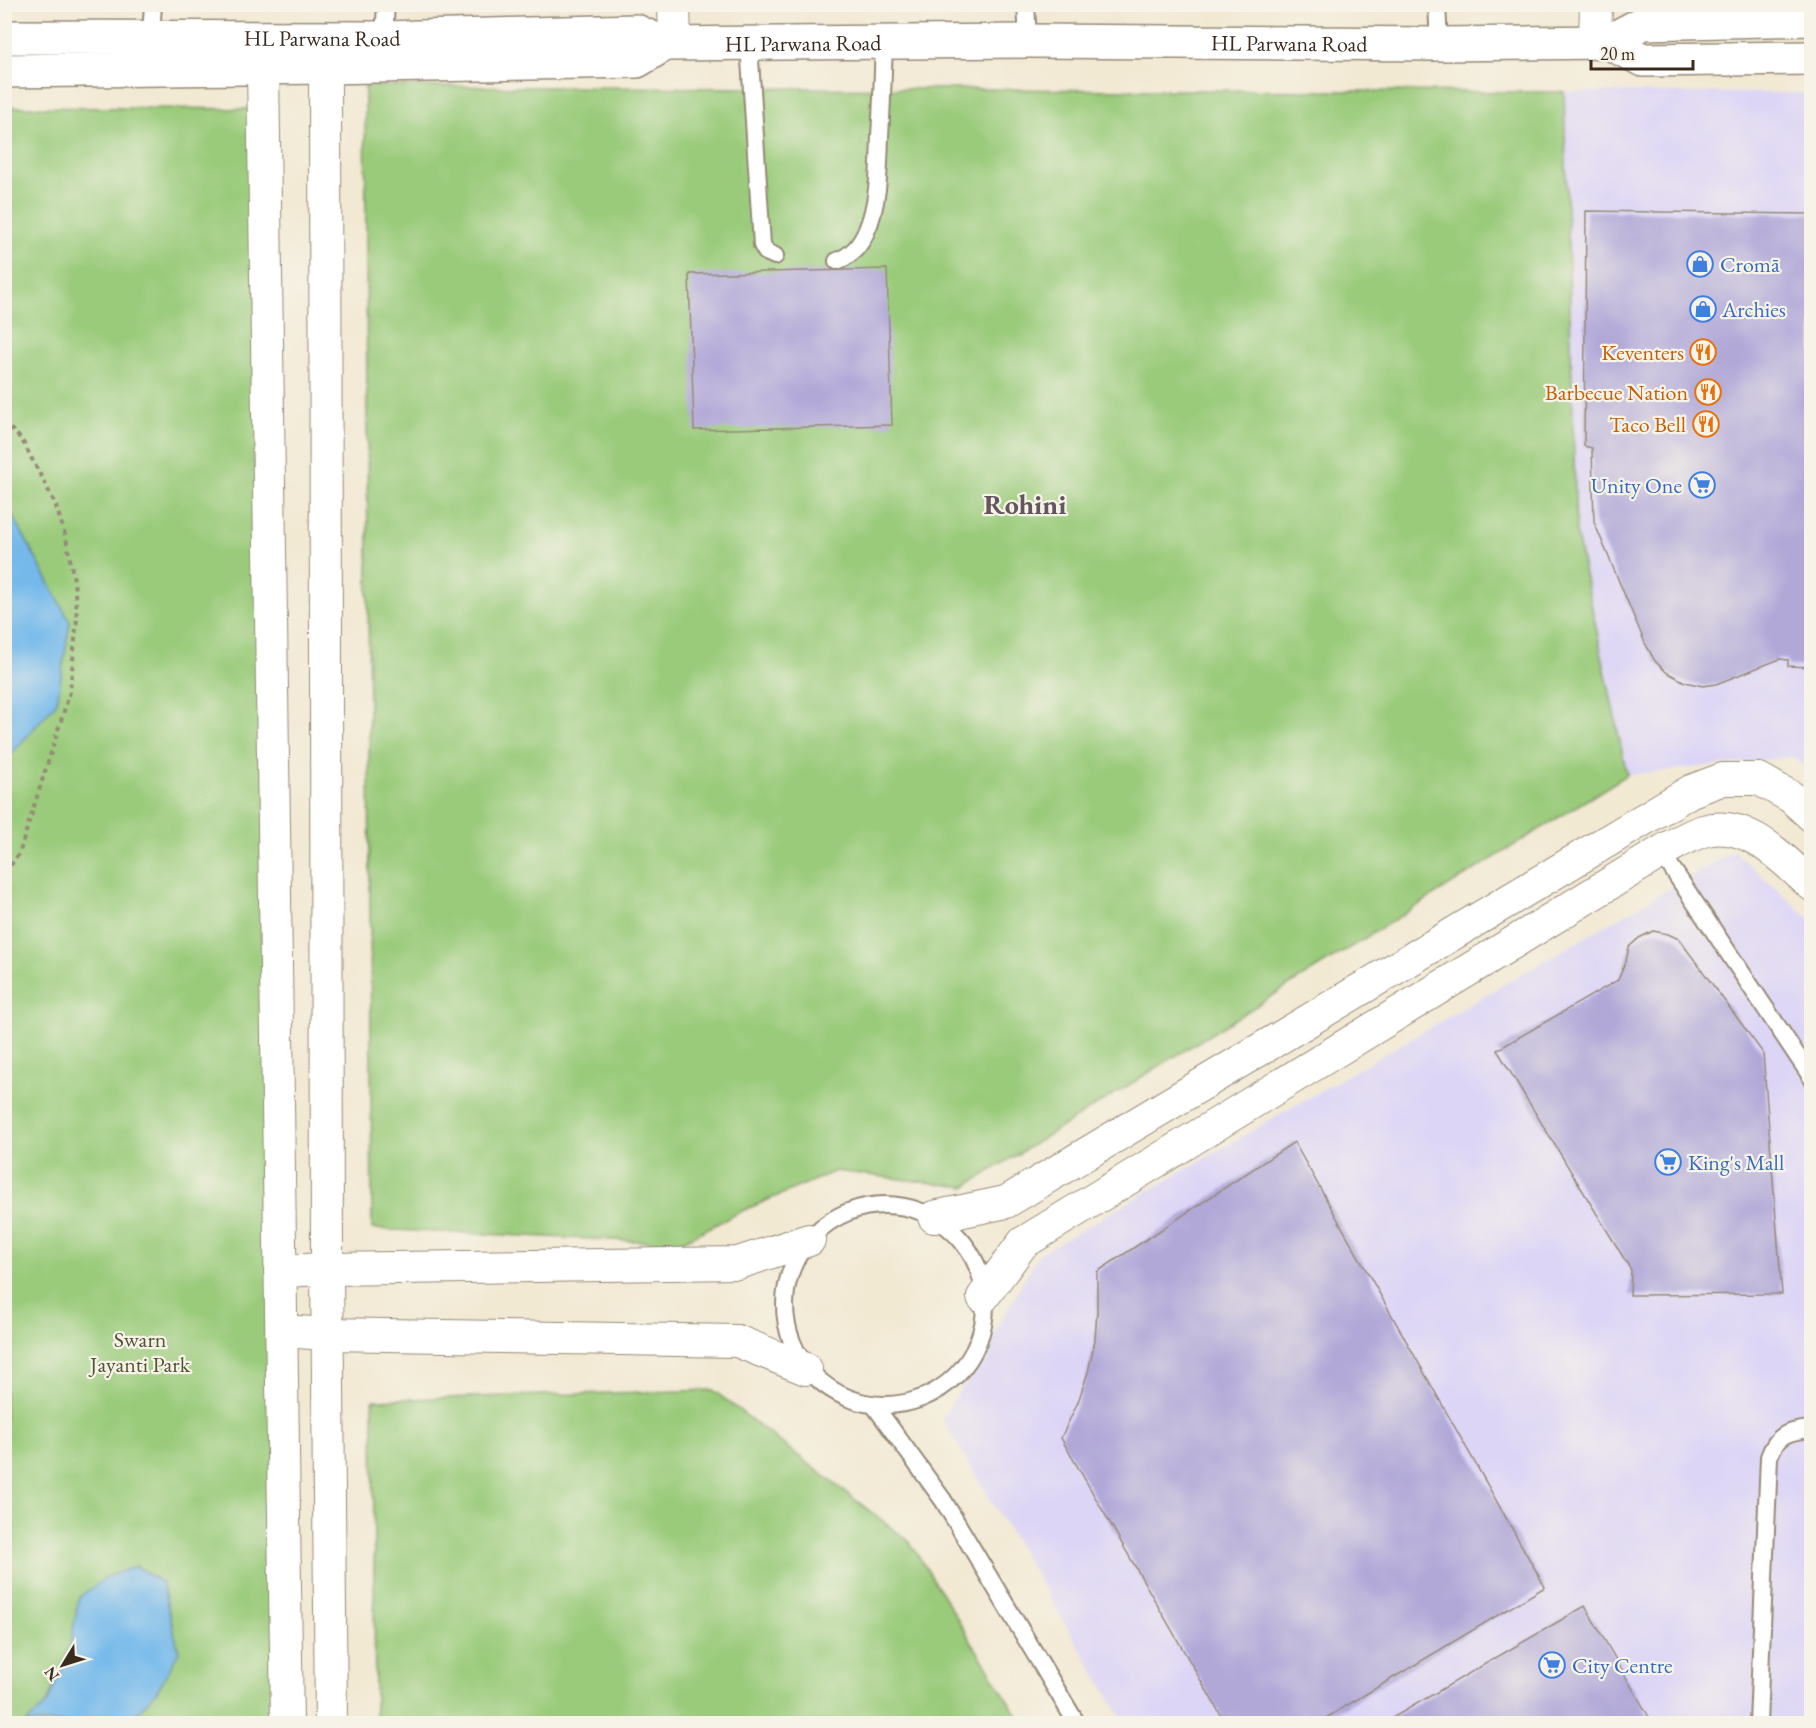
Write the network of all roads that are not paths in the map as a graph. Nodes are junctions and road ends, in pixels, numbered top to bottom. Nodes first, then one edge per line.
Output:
1 (386, 4) edge
2 (674, 4) edge
3 (1026, 4) edge
4 (1437, 4) edge
5 (1596, 4) edge
6 (1812, 19) edge
7 (152, 20) edge
8 (4, 37) edge
9 (384, 38) junction
10 (1028, 41) junction
11 (884, 42) junction
12 (1601, 42) junction
13 (670, 44) junction
14 (749, 44) junction
15 (1439, 44) junction
16 (323, 52) junction
17 (261, 53) junction
18 (1812, 58) edge
19 (4, 71) edge
20 (775, 256) dead end
21 (837, 261) dead end
22 (1812, 816) edge
23 (1661, 852) junction
24 (1812, 885) edge
25 (1807, 1062) edge
26 (1812, 1078) edge
27 (934, 1217) junction
28 (809, 1240) junction
29 (327, 1269) junction
30 (280, 1271) junction
31 (983, 1297) junction
32 (282, 1331) junction
33 (328, 1334) junction
34 (806, 1369) junction
35 (874, 1406) junction
36 (1812, 1429) edge
37 (287, 1724) edge
38 (331, 1724) edge
39 (1077, 1724) edge
40 (1758, 1724) edge

1 - 9 lane
2 - 13 street
3 - 10 lane
4 - 15 lane
5 - 12 street
6 - 12 street, HL Parwana Road
7 - 8 street, HL Parwana Road
7 - 17 street, HL Parwana Road
9 - 13 street, HL Parwana Road
9 - 16 street, HL Parwana Road
10 - 11 street, HL Parwana Road
10 - 15 street, HL Parwana Road
11 - 14 street, HL Parwana Road
11 - 21 lane
12 - 15 street, HL Parwana Road
12 - 18 street, HL Parwana Road
13 - 14 street, HL Parwana Road
13 - 16 street
14 - 20 lane
16 - 17 street, HL Parwana Road
16 - 29 street
17 - 19 street
17 - 30 street
22 - 27 street
23 - 24 street
23 - 25 lane
23 - 31 street
25 - 26 lane
27 - 28 lane
27 - 31 lane
28 - 29 street
28 - 34 lane
29 - 30 street
29 - 33 street
30 - 32 street
31 - 35 lane
32 - 33 street
32 - 37 street
33 - 34 street
33 - 38 street
34 - 35 lane
35 - 39 lane
36 - 40 lane

